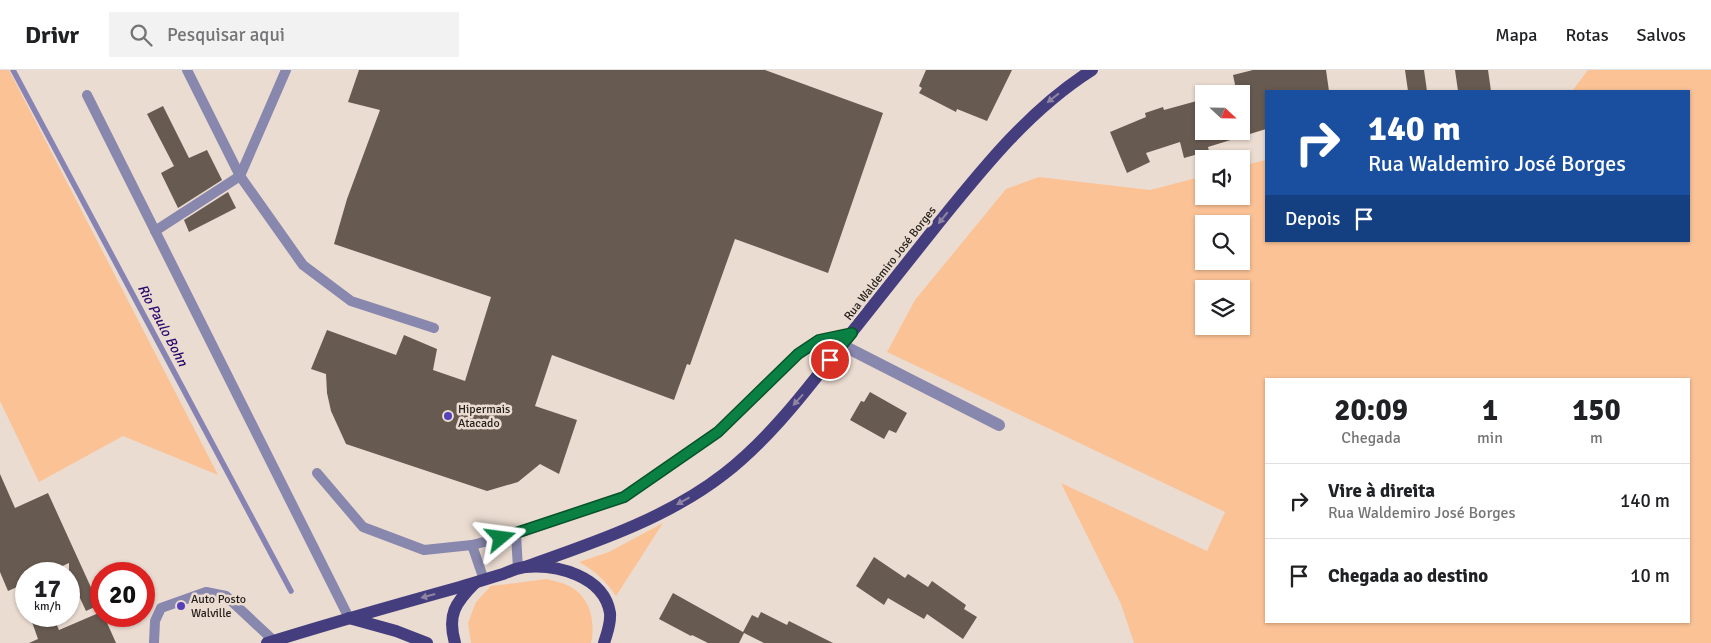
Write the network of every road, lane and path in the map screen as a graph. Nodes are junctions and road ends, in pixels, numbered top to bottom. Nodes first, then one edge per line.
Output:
1 (187, 70) edge
2 (286, 70) edge
3 (1092, 70) edge
4 (87, 95) dead end
5 (240, 176) junction
6 (155, 231) junction
7 (434, 328) dead end
8 (852, 333) junction
9 (842, 345) junction
10 (999, 425) dead end
11 (317, 473) dead end
12 (516, 534) junction
13 (472, 545) junction
14 (522, 568) junction
15 (479, 582) junction
16 (349, 618) junction
17 (271, 642) edge
18 (154, 643) edge
19 (427, 643) edge
20 (456, 643) edge
21 (604, 643) edge

1 - 5 lane
2 - 5 lane
3 -> 8 main road, Rua Waldemiro José Borges
4 - 6 lane
5 - 6 lane
5 - 7 lane
6 - 16 lane
8 - 9 main road, Rua Waldemiro José Borges
8 - 12 lane
9 - 10 street
9 -> 14 main road, Rua Waldemiro José Borges
11 - 13 lane
12 - 13 lane
12 - 14 lane
13 - 15 lane
14 - 15 main road, Rua Waldemiro José Borges
14 - 21 main road
15 -> 16 main road
15 - 20 main road
16 - 17 main road
16 - 19 main road
17 - 18 lane

